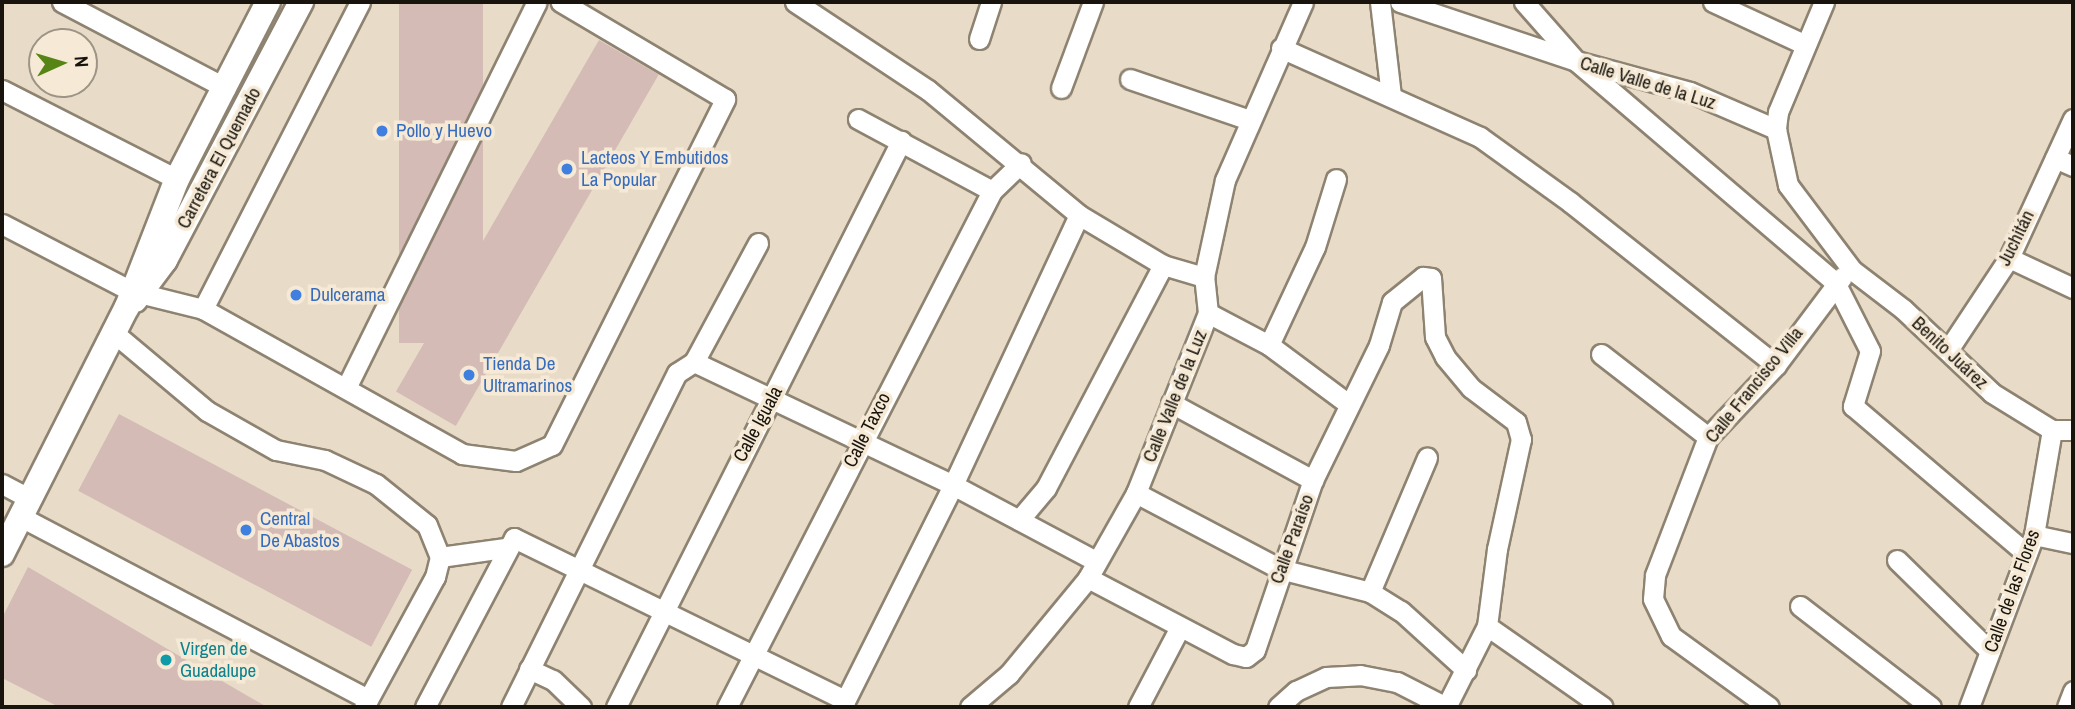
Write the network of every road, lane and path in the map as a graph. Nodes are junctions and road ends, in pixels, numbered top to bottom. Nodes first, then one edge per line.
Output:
1 (62, 2) edge
2 (267, 2) edge
3 (301, 2) edge
4 (360, 2) edge
5 (537, 2) edge
6 (561, 2) edge
7 (795, 2) edge
8 (991, 2) edge
9 (1093, 2) edge
10 (1303, 2) edge
11 (1380, 2) edge
12 (1400, 2) edge
13 (1524, 2) edge
14 (1713, 2) edge
15 (1824, 2) edge
16 (979, 38) dead end
17 (1805, 45) junction
18 (1281, 48) junction
19 (1576, 61) junction
20 (1130, 79) dead end
21 (226, 88) junction
22 (1061, 88) dead end
23 (2, 90) edge
24 (1391, 94) junction
25 (858, 119) dead end
26 (2073, 119) edge
27 (1250, 120) junction
28 (1776, 129) junction
29 (901, 141) junction
30 (2064, 162) edge
31 (1021, 163) junction
32 (177, 178) junction
33 (1336, 179) dead end
34 (992, 191) junction
35 (1079, 215) junction
36 (2, 224) edge
37 (758, 243) dead end
38 (2009, 258) junction
39 (1163, 265) junction
40 (1852, 270) junction
41 (1204, 277) junction
42 (1835, 282) junction
43 (2073, 288) edge
44 (133, 298) junction
45 (203, 309) junction
46 (1208, 313) junction
47 (114, 333) junction
48 (1269, 345) junction
49 (1948, 350) junction
50 (1601, 354) dead end
51 (694, 362) junction
52 (1776, 365) junction
53 (347, 386) junction
54 (771, 400) junction
55 (1171, 403) junction
56 (1347, 403) junction
57 (2052, 430) junction
58 (2073, 430) edge
59 (1708, 437) junction
60 (859, 444) junction
61 (1427, 458) dead end
62 (1312, 480) junction
63 (2, 484) edge
64 (953, 485) junction
65 (1136, 493) junction
66 (26, 508) junction
67 (1019, 520) junction
68 (2034, 535) junction
69 (509, 543) junction
70 (2073, 543) edge
71 (2, 554) edge
72 (2026, 554) junction
73 (440, 557) junction
74 (1897, 560) dead end
75 (577, 569) junction
76 (1280, 569) junction
77 (1092, 570) junction
78 (1370, 592) junction
79 (1800, 606) dead end
80 (663, 608) junction
81 (1487, 626) junction
82 (1180, 627) junction
83 (1990, 651) junction
84 (752, 656) junction
85 (529, 669) junction
86 (1466, 670) junction
87 (1296, 691) junction
88 (2073, 691) edge
89 (366, 703) edge
90 (843, 704) edge
91 (425, 707) edge
92 (511, 707) edge
93 (581, 707) edge
94 (616, 707) edge
95 (727, 707) edge
96 (970, 707) edge
97 (1138, 707) edge
98 (1278, 707) edge
99 (1308, 707) edge
100 (1446, 707) edge
101 (1603, 707) edge
102 (1769, 707) edge
103 (1931, 707) edge
104 (1969, 707) edge
105 (2067, 707) edge

1 - 21 street
2 - 21 main road, Carretera El Quemado
3 - 44 main road, Carretera El Quemado
4 - 45 street
5 - 53 street
6 - 53 street
7 - 31 street
8 - 16 street
9 - 22 street
10 - 18 street, Calle Valle de la Luz
11 - 24 street
12 - 19 street, Calle Valle de la Luz
13 - 19 street
14 - 17 street
15 - 17 street
17 - 28 street
18 - 24 street
18 - 27 street, Calle Valle de la Luz
19 - 28 street, Calle Valle de la Luz
19 - 42 street
20 - 27 street
21 - 32 main road, Carretera El Quemado
23 - 32 street
24 - 52 street
25 - 29 street
26 - 30 street, Juchitán
27 - 41 street, Calle Valle de la Luz
28 - 40 street, Benito Juárez
29 - 34 street
29 - 54 street, Calle Iguala
30 - 38 street, Juchitán
31 - 34 street, Calle Taxco
31 - 35 street
32 - 44 main road, Carretera El Quemado
33 - 48 street
34 - 60 street, Calle Taxco
35 - 39 street
35 - 64 street
36 - 44 street
37 - 51 street
38 - 43 street
38 - 49 street, Juchitán
39 - 41 street
39 - 67 street
40 - 42 street, Calle Francisco Villa
40 - 49 street, Benito Juárez
41 - 46 street, Calle Valle de la Luz
42 - 52 street, Calle Francisco Villa
42 - 72 street
44 - 45 street
44 - 47 main road, Carretera El Quemado
45 - 53 street
46 - 48 street
46 - 55 street, Calle Valle de la Luz
47 - 66 main road, Carretera El Quemado
47 - 73 street
48 - 56 street
49 - 57 street, Benito Juárez
50 - 59 street
51 - 54 street, Calle Paraíso
51 - 75 street
52 - 59 street, Calle Francisco Villa
54 - 60 street, Calle Paraíso
54 - 80 street, Calle Iguala
55 - 62 street
55 - 65 street, Calle Valle de la Luz
56 - 62 street, Calle Paraíso
56 - 81 street, Calle Paraíso
57 - 58 street
57 - 68 street, Calle de las Flores
59 - 102 street, Calle Francisco Villa
60 - 64 street, Calle Paraíso
60 - 84 street, Calle Taxco
61 - 78 street
62 - 76 street, Calle Paraíso
63 - 66 street
64 - 67 street, Calle Paraíso
64 - 90 street
65 - 76 street
65 - 77 street, Calle Valle de la Luz
66 - 71 main road, Carretera El Quemado
66 - 89 street
67 - 77 street, Calle Paraíso
68 - 70 street
68 - 72 street, Calle de las Flores
69 - 73 street
69 - 75 street
69 - 91 street
72 - 83 street, Calle de las Flores
73 - 89 street
74 - 83 street
75 - 80 street
75 - 85 street
76 - 78 street
76 - 82 street, Calle Paraíso
77 - 82 street, Calle Paraíso
77 - 96 street, Calle Valle de la Luz
78 - 86 street
79 - 103 street
80 - 84 street
80 - 94 street, Calle Iguala
81 - 86 street
81 - 101 street
82 - 97 street
83 - 104 street, Calle de las Flores
84 - 90 street
84 - 95 street, Calle Taxco
85 - 92 street
85 - 93 street
86 - 100 street
87 - 98 street
87 - 99 street
87 - 100 street
88 - 105 street

